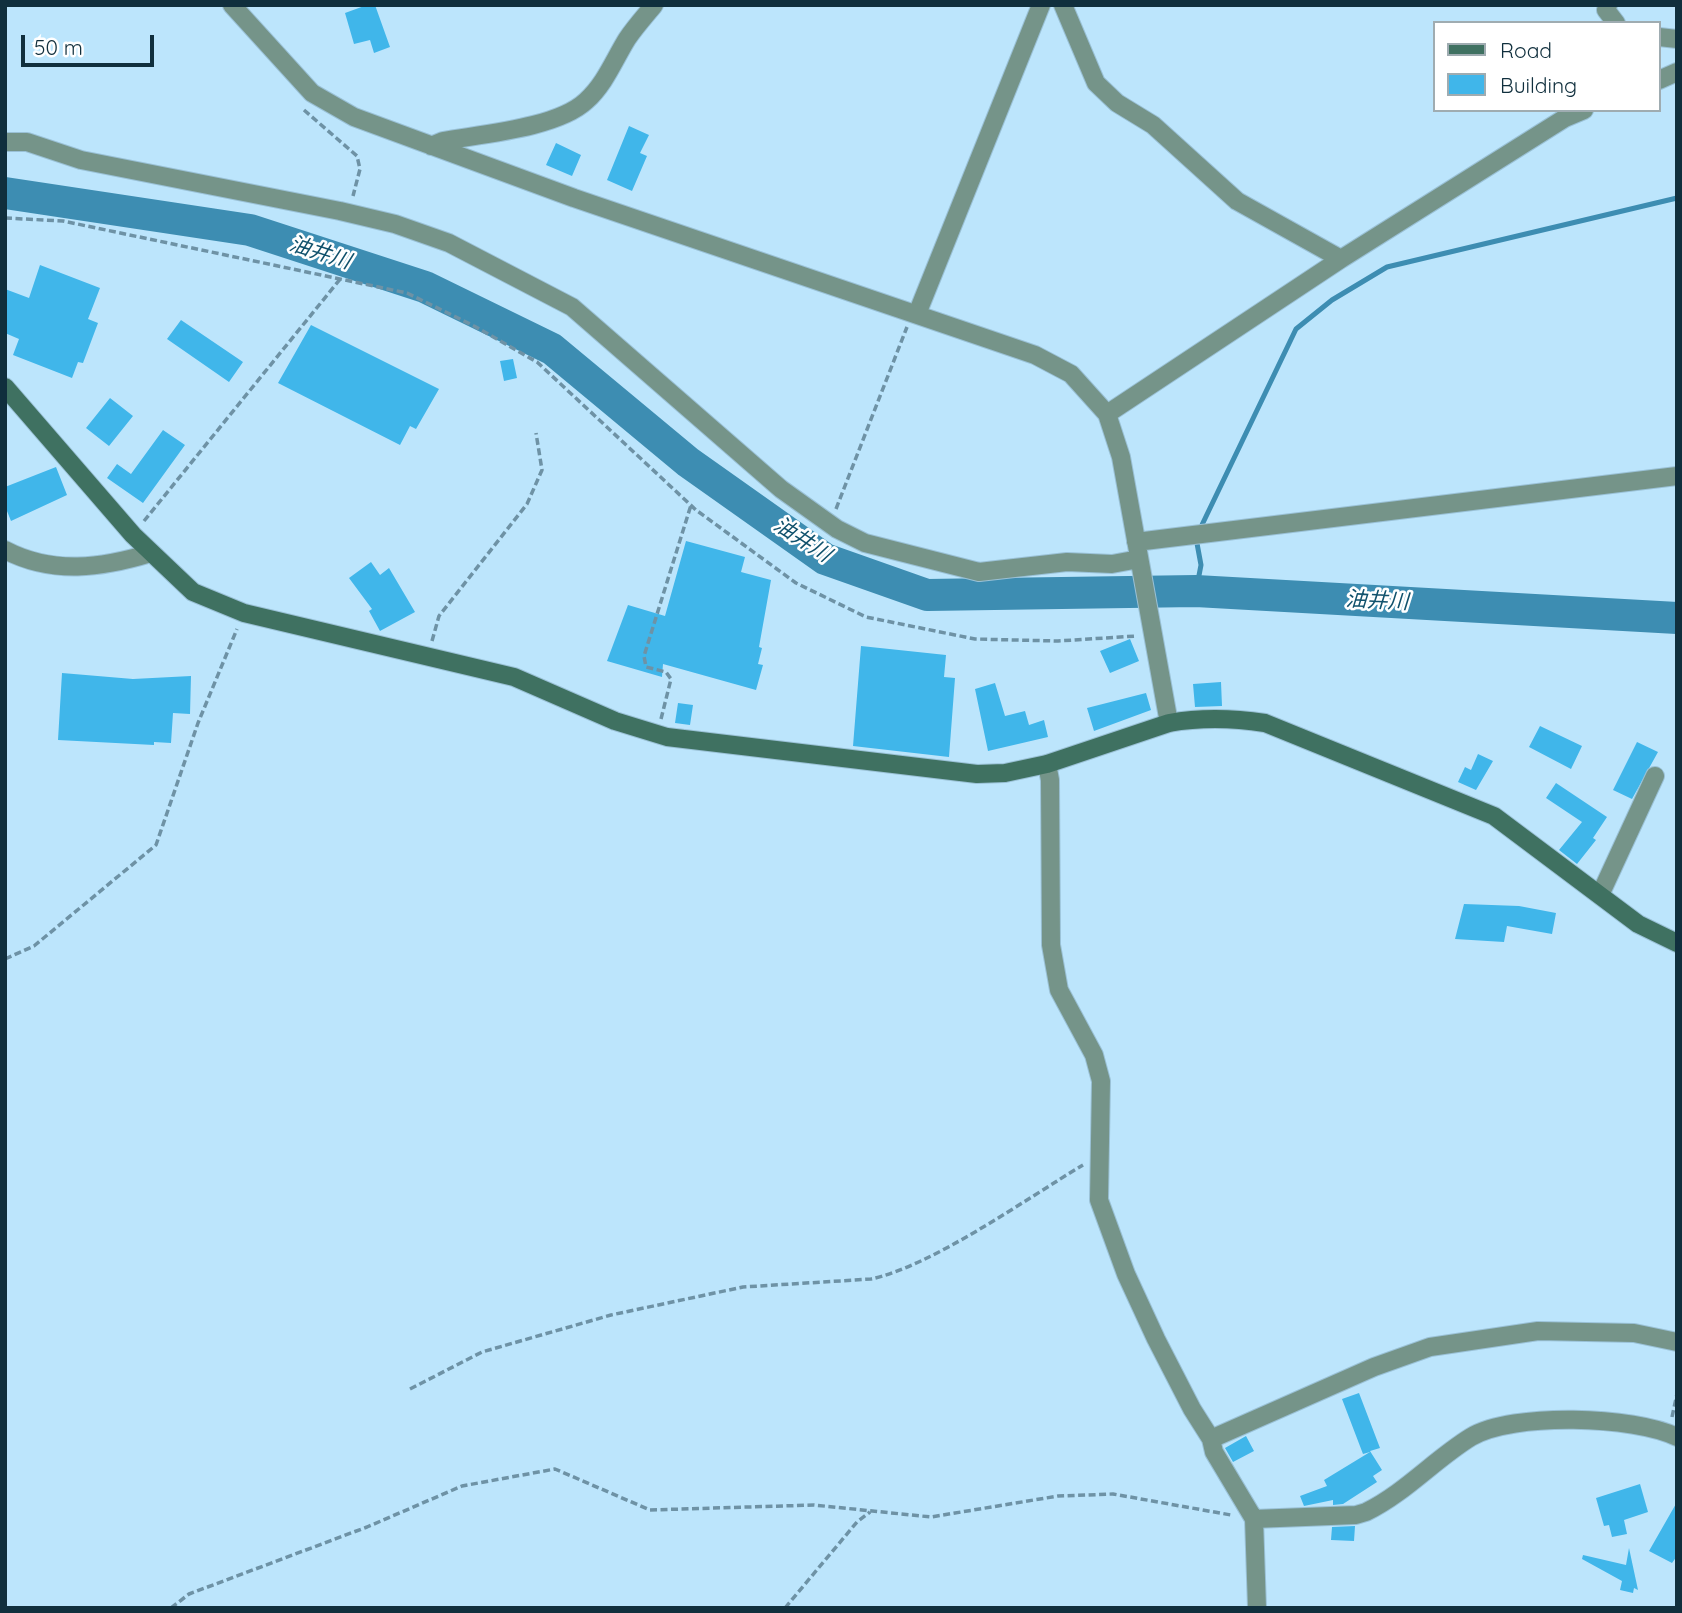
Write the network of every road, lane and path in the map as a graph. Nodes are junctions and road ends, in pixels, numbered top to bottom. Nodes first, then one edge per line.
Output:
1 (232, 5) edge
2 (654, 5) edge
3 (1041, 5) edge
4 (1063, 5) edge
5 (1608, 5) edge
6 (1614, 21) edge
7 (1677, 72) edge
8 (1661, 79) edge
9 (298, 80) junction
10 (1579, 112) edge
11 (5, 142) edge
12 (431, 146) junction
13 (348, 213) junction
14 (5, 218) edge
15 (1341, 259) junction
16 (341, 278) junction
17 (915, 313) junction
18 (5, 387) edge
19 (1107, 414) junction
20 (536, 433) dead end
21 (1677, 476) edge
22 (691, 505) junction
23 (830, 524) junction
24 (133, 535) junction
25 (5, 550) edge
26 (1138, 550) junction
27 (151, 553) junction
28 (244, 613) junction
29 (1154, 634) junction
30 (427, 656) junction
31 (1169, 723) junction
32 (657, 733) junction
33 (1047, 764) junction
34 (1655, 776) dead end
35 (1601, 895) junction
36 (1677, 943) edge
37 (5, 960) edge
38 (1099, 1155) junction
39 (1677, 1342) edge
40 (410, 1389) dead end
41 (1677, 1394) edge
42 (1672, 1435) edge
43 (1211, 1439) junction
44 (871, 1510) junction
45 (1254, 1519) junction
46 (171, 1608) edge
47 (785, 1608) edge
48 (1257, 1608) edge

1 - 9 street
2 - 12 street
3 - 17 street
4 - 15 street
5 - 6 street
7 - 8 street
9 - 12 street
9 - 13 path
10 - 15 street
11 - 13 street
12 - 17 street
13 - 23 street
14 - 16 path
15 - 19 street
16 - 22 path
16 - 24 path
17 - 19 street
17 - 23 path
18 - 24 street
19 - 26 street
20 - 30 path
21 - 26 street
22 - 29 path
22 - 32 path
23 - 26 street
24 - 27 street
25 - 27 street
26 - 29 street
27 - 28 street
28 - 30 street
28 - 37 path
29 - 31 street
30 - 32 street
31 - 33 street
31 - 35 street
32 - 33 street
33 - 38 street
34 - 35 street
35 - 36 street
38 - 40 path
38 - 43 street
39 - 43 street
41 - 42 path
42 - 45 street
43 - 45 street
44 - 45 path
44 - 46 path
44 - 47 path
45 - 48 street

